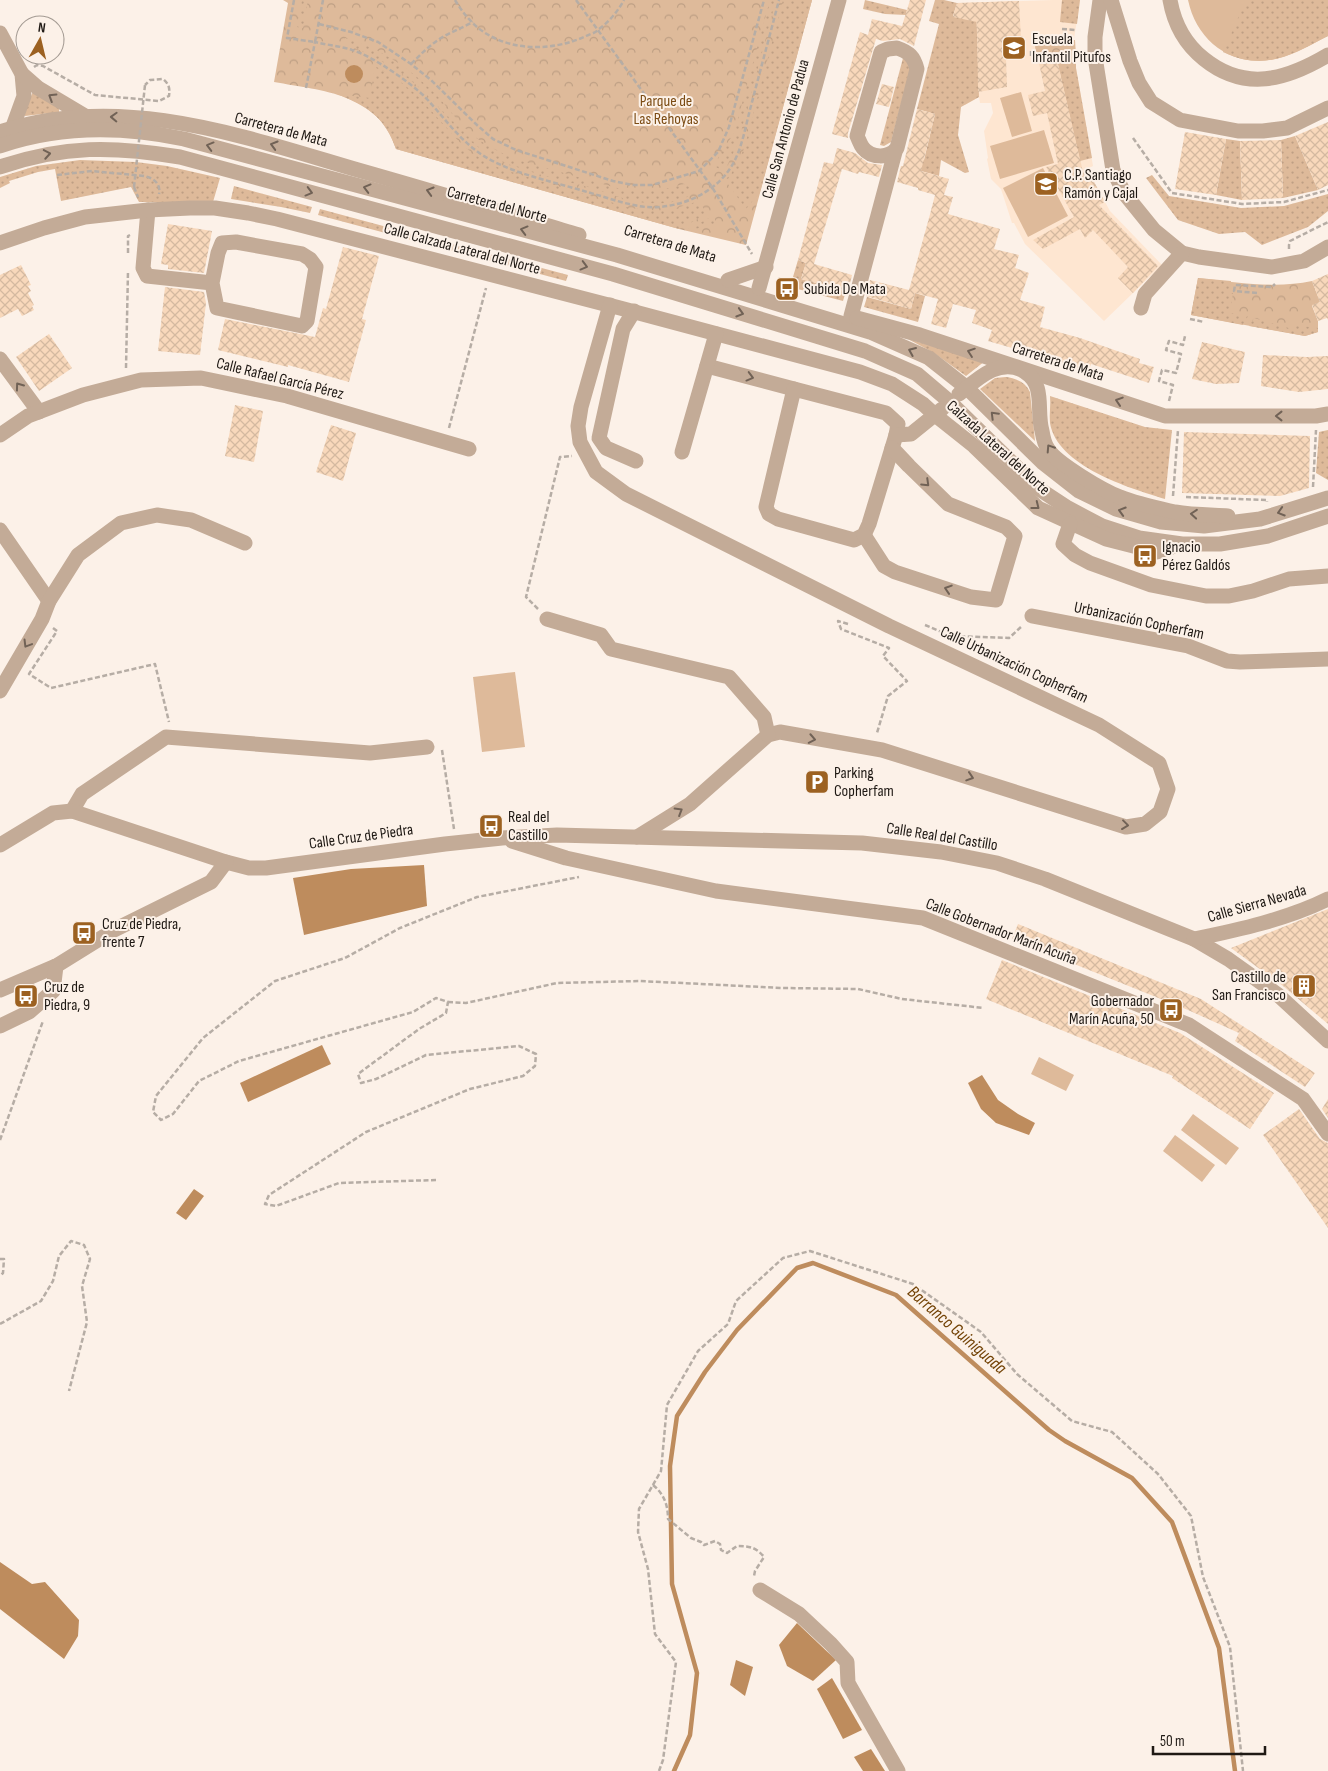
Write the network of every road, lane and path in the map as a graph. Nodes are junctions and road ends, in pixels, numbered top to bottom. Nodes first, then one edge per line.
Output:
1 (294, 0) edge
2 (323, 0) edge
3 (455, 0) edge
4 (576, 0) edge
5 (624, 0) edge
6 (764, 0) edge
7 (779, 0) edge
8 (839, 0) edge
9 (1100, 0) edge
10 (1111, 0) edge
11 (1170, 0) edge
12 (472, 22) junction
13 (319, 24) junction
14 (1062, 29) dead end
15 (1076, 30) dead end
16 (598, 31) junction
17 (0, 33) edge
18 (315, 42) junction
19 (1031, 51) dead end
20 (1328, 55) edge
21 (1031, 56) dead end
22 (7, 58) edge
23 (411, 64) junction
24 (22, 74) junction
25 (306, 88) dead end
26 (1328, 108) edge
27 (85, 116) junction
28 (6, 130) edge
29 (1132, 138) dead end
30 (0, 146) edge
31 (894, 152) junction
32 (0, 167) edge
33 (700, 171) junction
34 (56, 175) dead end
35 (712, 187) junction
36 (1328, 190) edge
37 (148, 202) junction
38 (1328, 222) edge
39 (128, 236) dead end
40 (0, 243) edge
41 (1328, 247) edge
42 (1182, 253) junction
43 (128, 256) dead end
44 (1304, 261) junction
45 (767, 262) junction
46 (128, 266) dead end
47 (490, 274) junction
48 (728, 280) junction
49 (212, 283) junction
50 (1275, 284) dead end
51 (759, 288) junction
52 (1256, 293) dead end
53 (610, 306) junction
54 (1141, 308) dead end
55 (634, 311) junction
56 (851, 316) junction
57 (1190, 319) dead end
58 (1204, 322) dead end
59 (716, 334) junction
60 (1185, 336) dead end
61 (0, 360) edge
62 (707, 366) junction
63 (1017, 368) junction
64 (126, 372) dead end
65 (967, 388) junction
66 (794, 389) junction
67 (908, 393) joint
68 (950, 402) junction
69 (39, 412) junction
70 (935, 415) junction
71 (1322, 415) edge
72 (1172, 416) junction
73 (448, 430) dead end
74 (0, 435) edge
75 (894, 441) junction
76 (469, 449) dead end
77 (682, 452) dead end
78 (586, 455) junction
79 (636, 461) dead end
80 (1173, 496) dead end
81 (1183, 497) dead end
82 (1328, 498) edge
83 (1312, 503) junction
84 (1328, 516) edge
85 (1265, 517) junction
86 (1070, 524) junction
87 (0, 530) edge
88 (864, 535) junction
89 (245, 542) dead end
90 (1182, 544) junction
91 (1328, 576) edge
92 (49, 601) junction
93 (1032, 616) joint
94 (42, 619) junction
95 (547, 619) joint
96 (918, 622) dead end
97 (857, 626) dead end
98 (1328, 659) edge
99 (0, 691) edge
100 (868, 734) dead end
101 (768, 735) junction
102 (166, 737) junction
103 (427, 747) joint
104 (72, 811) junction
105 (637, 836) junction
106 (502, 838) junction
107 (456, 842) junction
108 (0, 845) edge
109 (226, 862) junction
110 (597, 865) junction
111 (1328, 899) edge
112 (1194, 939) junction
113 (56, 966) junction
114 (0, 990) edge
115 (448, 1002) junction
116 (984, 1008) dead end
117 (43, 1019) dead end
118 (0, 1026) edge
119 (1328, 1041) edge
120 (1328, 1134) edge
121 (0, 1140) edge
122 (436, 1180) dead end
123 (0, 1259) edge
124 (0, 1276) edge
125 (0, 1324) edge
126 (69, 1391) dead end
127 (653, 1485) junction
128 (760, 1590) joint
129 (659, 1771) edge
130 (898, 1771) edge
131 (1243, 1771) edge

1 - 18 path
2 - 13 path
3 - 12 path
4 - 16 path
5 - 16 path
6 - 33 path
7 - 35 path
8 - 45 street, Calle San Antonio de Padua
9 - 42 street
10 - 26 street
11 - 20 street
12 - 16 path
12 - 23 path
13 - 18 path
13 - 23 path
14 - 15 path
16 - 33 path
17 - 22 street
18 - 25 path
18 - 35 path
19 - 21 path
22 - 24 street
23 - 33 path
27 -> 24 street
24 - 28 street
24 - 37 path, bridge
27 - 28 street, Carretera de Mata
48 -> 27 street, Carretera de Mata
29 - 36 path
65 -> 30 street, Carretera del Norte
31 - 31 street
31 - 56 street
32 -> 68 street
33 - 35 path
34 - 37 path
35 - 45 path
37 - 40 street, Calle Calzada Lateral del Norte
37 - 47 street, Calle Calzada Lateral del Norte
37 - 49 street
38 - 44 path
39 - 43 path
41 - 44 street
42 - 44 street
42 - 54 street
45 - 48 street
45 - 51 street, Calle San Antonio de Padua
46 - 64 path
47 - 53 street, Calle Calzada Lateral del Norte
47 - 73 path
48 - 51 street, Carretera de Mata
49 - 49 street
50 - 52 path
51 - 56 street, Carretera de Mata
53 - 55 street, Calle Calzada Lateral del Norte
53 - 78 street, Calle Urbanización Copherfam
55 - 59 street, Calle Calzada Lateral del Norte
55 - 79 street
63 -> 56 street, Carretera de Mata
57 - 58 path
59 - 62 street
59 - 67 street, Calle Calzada Lateral del Norte
60 - 72 path
69 -> 61 street
62 -> 66 street
62 - 77 street
63 - 65 street
72 -> 63 street, Carretera de Mata
85 -> 63 street
65 - 68 street
85 -> 65 street, Carretera del Norte
66 - 75 street
66 - 88 street
67 - 70 street, Calzada Lateral del Norte
68 - 70 street
68 - 90 street
69 - 74 street, Calle Rafael García Pérez
69 - 76 street, Calle Rafael García Pérez
70 - 75 street
70 -> 86 street, Calzada Lateral del Norte
71 -> 72 street, Carretera de Mata
71 - 83 path
72 - 80 path
75 - 88 street
75 -> 88 street
78 - 95 path
101 -> 78 street, Calle Urbanización Copherfam
81 - 85 path
82 - 83 street
83 -> 85 street
84 - 90 street
86 - 90 street, Calzada Lateral del Norte
86 - 91 street
87 - 92 street
89 - 92 street
92 - 94 street
93 - 96 path
93 - 98 street, Urbanización Copherfam
94 -> 99 street
94 - 102 path
95 - 101 street
97 - 100 path
105 -> 101 street
102 - 103 street
102 - 104 street
103 - 107 path
104 - 108 street
104 - 109 street, Calle Cruz de Piedra
105 - 106 street, Calle Real del Castillo
105 - 112 street, Calle Real del Castillo
106 - 107 street, Calle Cruz de Piedra
106 - 110 street, Calle Gobernador Marín Acuña
107 - 109 street, Calle Cruz de Piedra
109 - 113 street
110 - 115 path
110 - 120 street, Calle Gobernador Marín Acuña
111 - 112 street, Calle Sierra Nevada
112 - 119 street, Calle Real del Castillo
113 - 114 street
113 - 118 street
115 - 116 path
115 - 122 path
117 - 121 path
123 - 124 path
125 - 126 path
127 - 128 path
127 - 129 path
127 - 131 path
128 - 130 street

